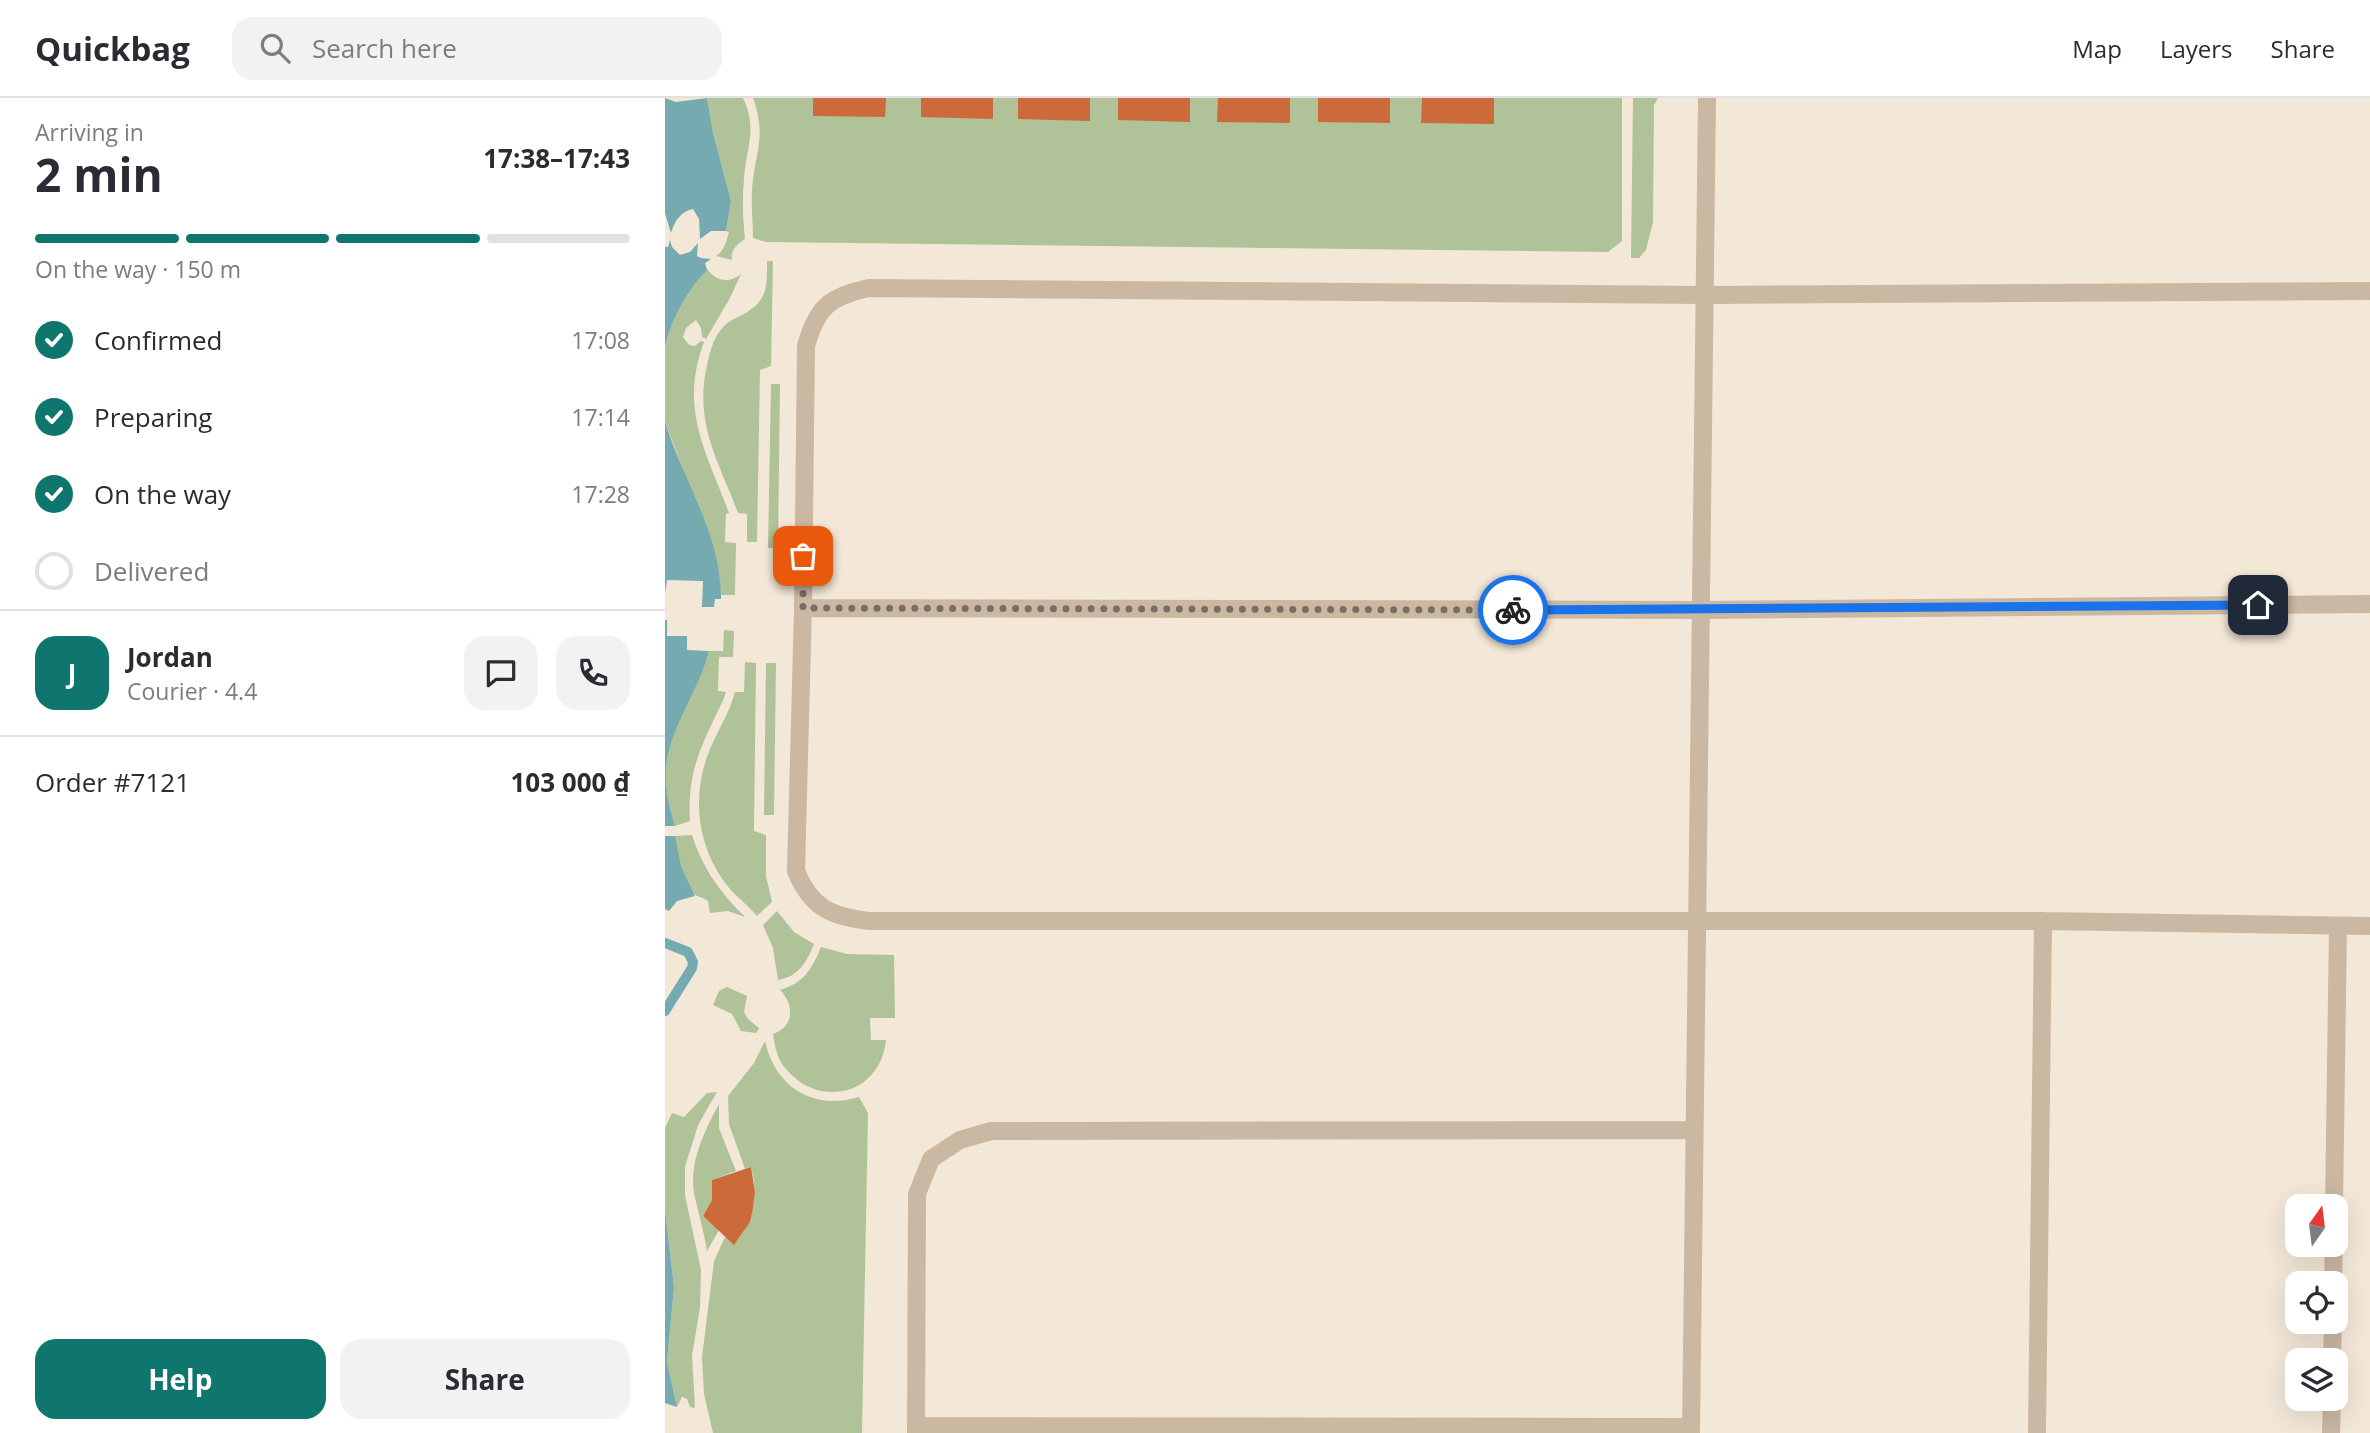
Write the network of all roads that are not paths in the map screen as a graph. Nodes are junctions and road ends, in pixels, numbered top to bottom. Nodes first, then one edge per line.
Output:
1 (1707, 98) edge
2 (2370, 290) edge
3 (1705, 295) junction
4 (2370, 604) edge
5 (803, 608) junction
6 (1701, 610) junction
7 (2042, 921) junction
8 (1698, 922) junction
9 (2338, 926) junction
10 (2370, 926) edge
11 (1694, 1130) junction
12 (2334, 1194) edge
13 (2332, 1411) edge
14 (916, 1429) edge
15 (1691, 1430) edge
16 (2037, 1433) edge
17 (2332, 1433) edge

1 - 3 street
2 - 3 street
3 - 5 street
3 - 6 street
4 - 6 street
5 - 6 street
5 - 8 street
6 - 8 street
7 - 8 street
7 - 9 street
7 - 16 street
8 - 11 street
9 - 10 street
9 - 12 street
11 - 14 street
11 - 15 street
13 - 17 street
14 - 15 street

